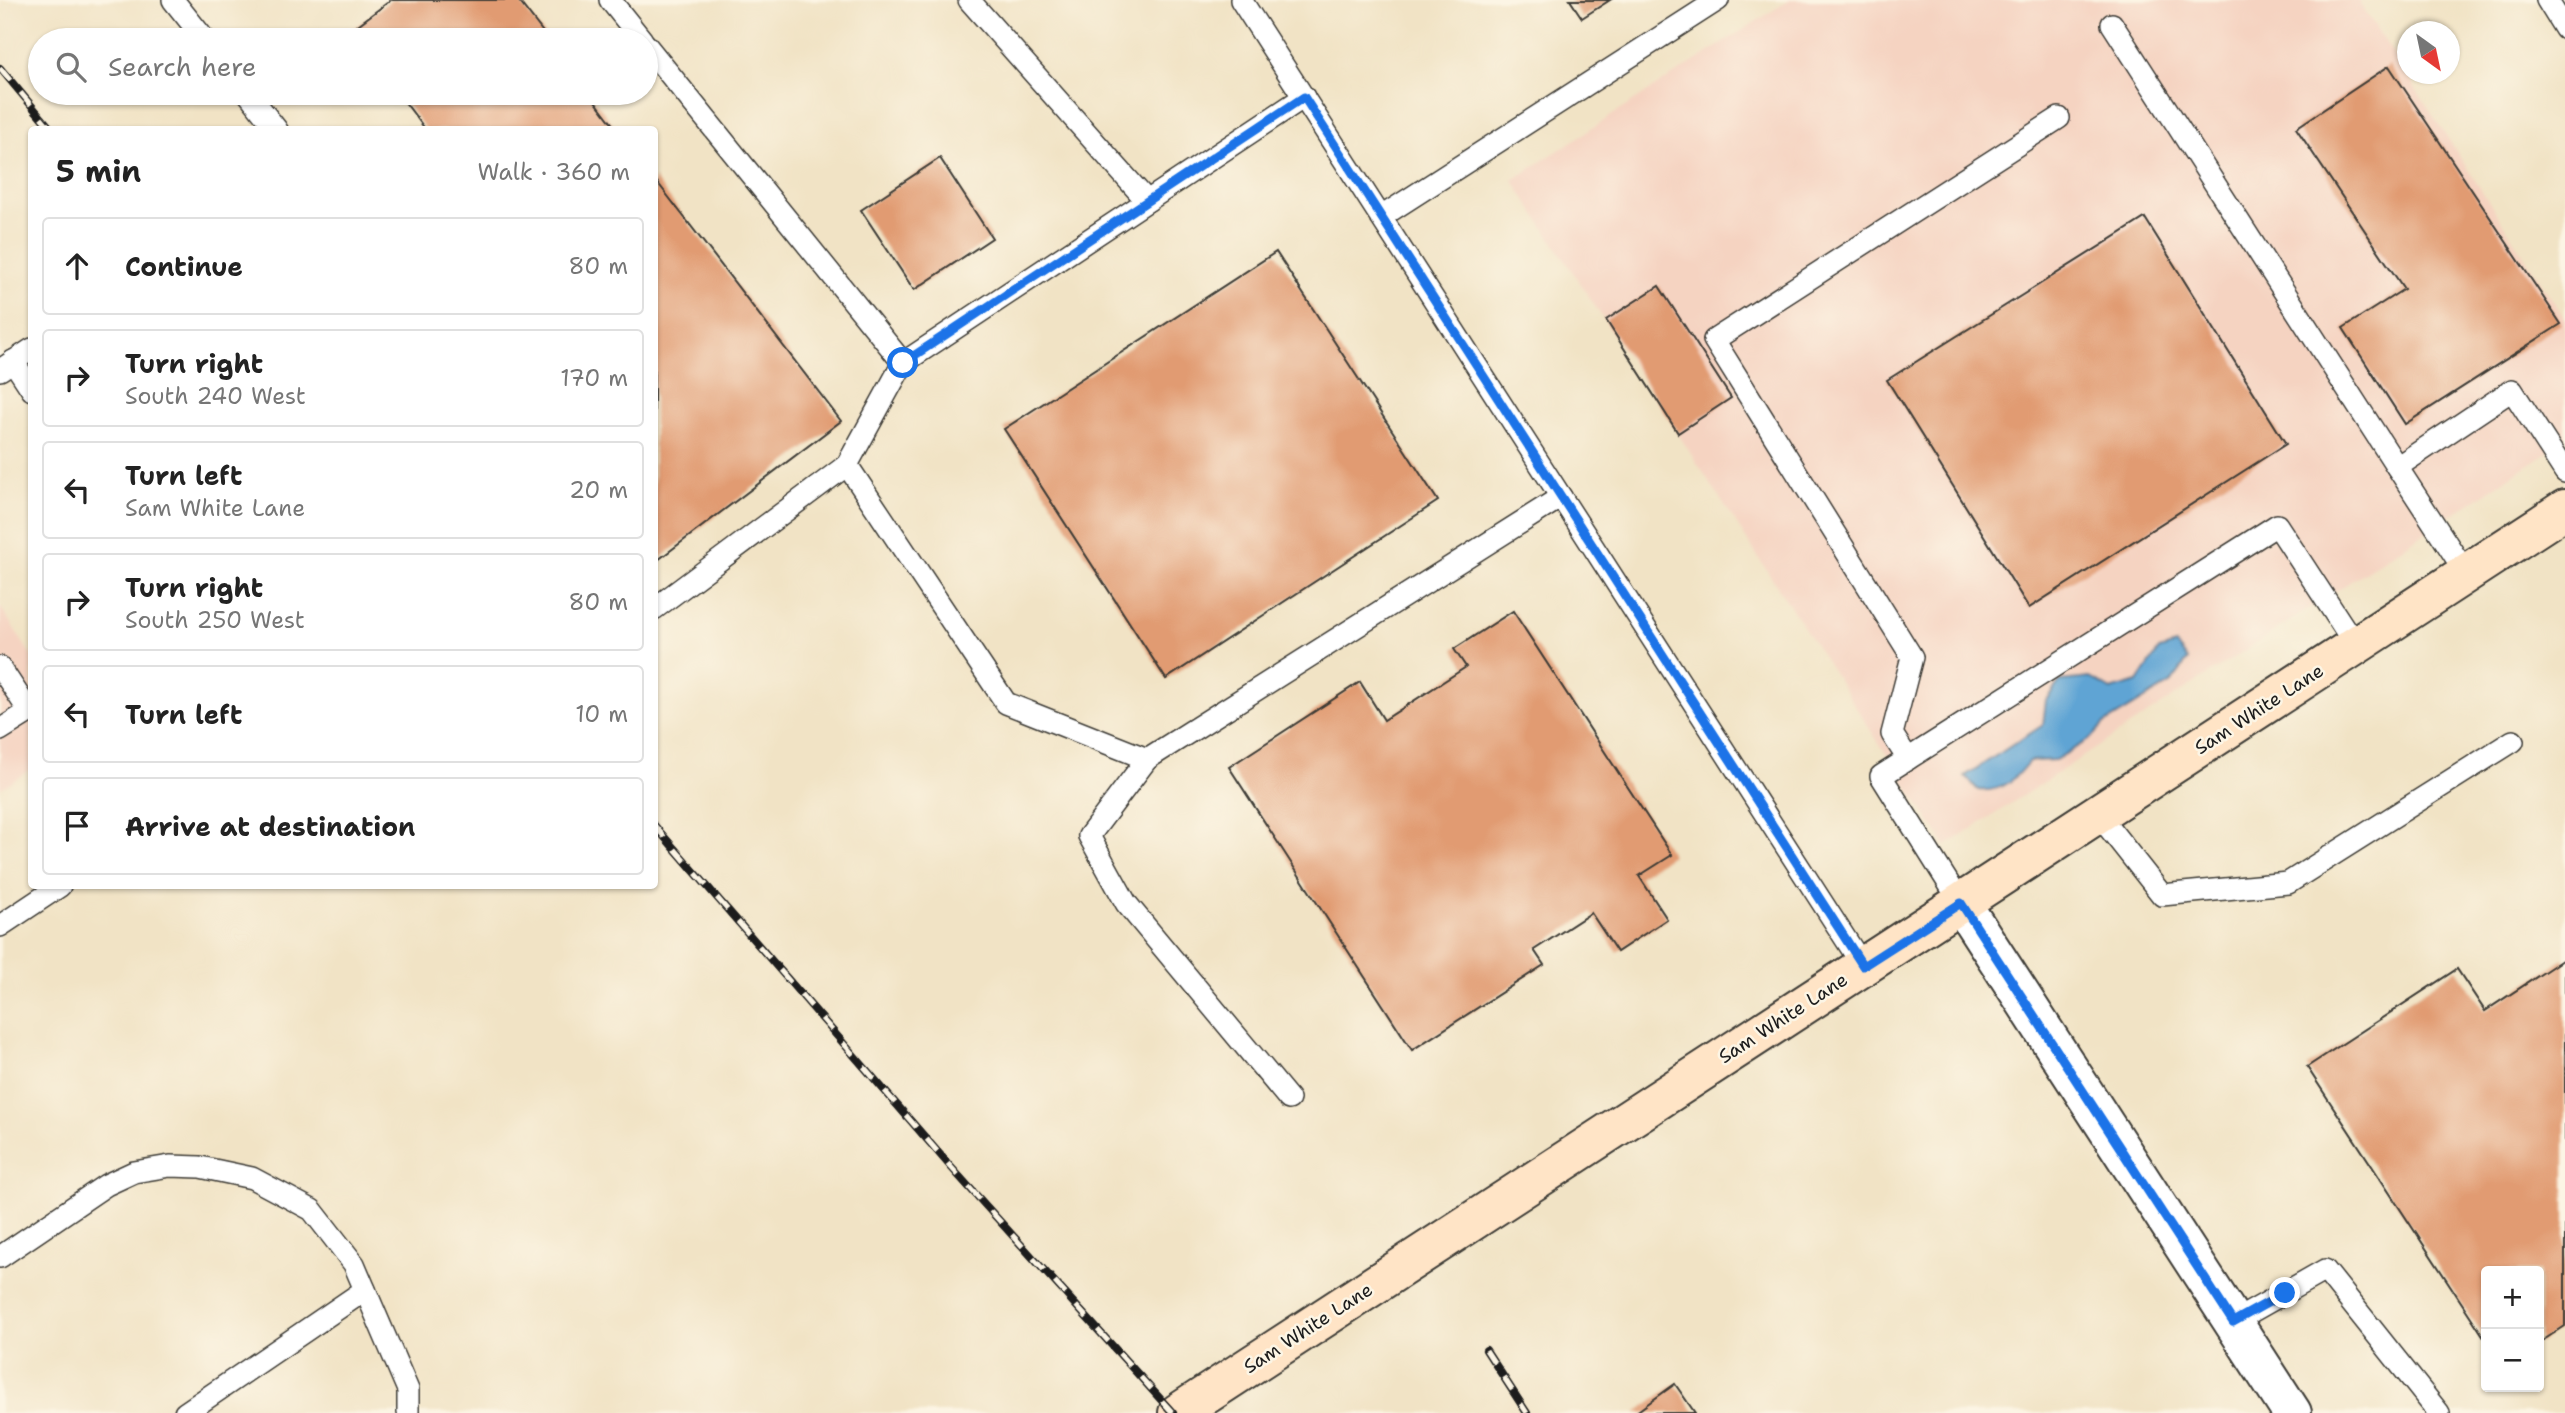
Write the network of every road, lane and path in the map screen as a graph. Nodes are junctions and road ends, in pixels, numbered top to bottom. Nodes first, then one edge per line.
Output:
1 (173, 0) edge
2 (610, 0) edge
3 (969, 0) edge
4 (1241, 0) edge
5 (1718, 0) edge
6 (2546, 0) edge
7 (2112, 24) dead end
8 (195, 28) edge
9 (632, 28) edge
10 (2565, 29) edge
11 (658, 60) edge
12 (1304, 97) junction
13 (257, 105) edge
14 (2059, 118) dead end
15 (274, 126) edge
16 (1147, 201) junction
17 (1381, 217) junction
18 (28, 351) edge
19 (903, 363) junction
20 (6, 365) edge
21 (28, 386) edge
22 (847, 465) junction
23 (2397, 467) junction
24 (2565, 472) edge
25 (1561, 497) junction
26 (2565, 509) edge
27 (2466, 573) junction
28 (658, 605) edge
29 (2356, 646) junction
30 (0, 667) edge
31 (28, 707) edge
32 (28, 711) edge
33 (0, 730) edge
34 (2513, 741) dead end
35 (1147, 759) junction
36 (1908, 759) junction
37 (2098, 814) junction
38 (56, 889) edge
39 (1961, 903) junction
40 (0, 926) edge
41 (1863, 966) junction
42 (1289, 1099) dead end
43 (0, 1257) edge
44 (365, 1290) junction
45 (2233, 1322) junction
46 (185, 1413) edge
47 (408, 1413) edge
48 (1178, 1413) edge
49 (2292, 1413) edge
50 (2439, 1413) edge

1 - 8 lane
2 - 9 lane
3 - 16 lane
4 - 12 lane
5 - 17 lane
6 - 10 lane
7 - 23 lane
11 - 19 lane
12 - 16 lane
12 - 17 lane
13 - 15 lane
14 - 36 lane
16 - 19 lane
17 - 25 lane
18 - 20 lane
19 - 22 lane
20 - 21 lane
22 - 28 lane
22 - 35 lane
23 - 24 lane
23 - 27 lane
25 - 35 lane
25 - 41 lane
26 - 27 street, Sam White Lane
27 - 29 street, Sam White Lane
29 - 36 lane
29 - 37 street, Sam White Lane
30 - 31 lane
32 - 33 lane
34 - 37 lane
35 - 42 lane
36 - 39 lane
37 - 39 street, Sam White Lane
38 - 40 lane
39 - 41 street, Sam White Lane
39 - 45 street
41 - 48 street, Sam White Lane
43 - 44 lane
44 - 46 lane
44 - 47 lane
45 - 49 street
45 - 50 lane

